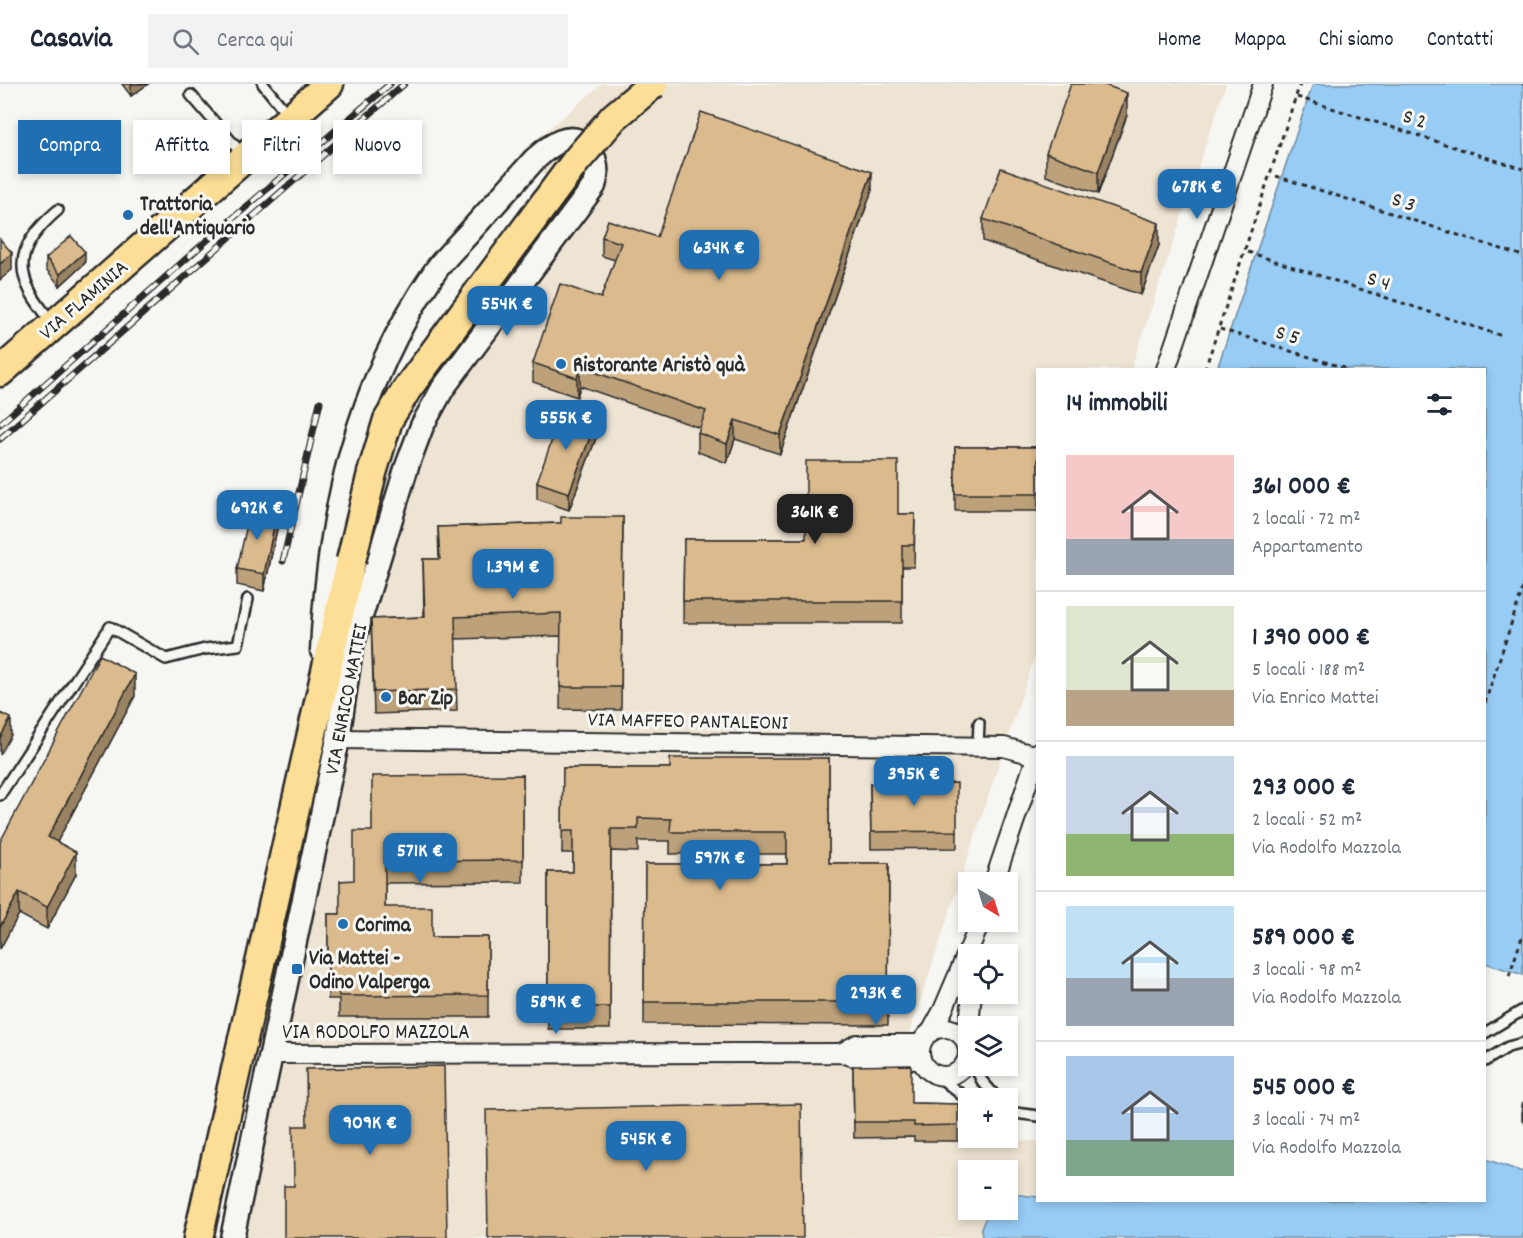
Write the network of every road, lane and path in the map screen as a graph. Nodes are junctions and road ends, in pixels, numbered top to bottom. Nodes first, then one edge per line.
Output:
1 (263, 84) edge
2 (329, 84) edge
3 (653, 84) edge
4 (664, 84) edge
5 (1263, 84) edge
6 (1300, 84) edge
7 (191, 95) dead end
8 (1297, 97) dead end
9 (290, 117) junction
10 (287, 120) edge
11 (588, 147) junction
12 (242, 153) edge
13 (242, 159) edge
14 (1523, 169) edge
15 (1276, 176) dead end
16 (58, 210) dead end
17 (1248, 252) dead end
18 (1523, 256) edge
19 (54, 325) junction
20 (1220, 328) dead end
21 (1502, 336) dead end
22 (1166, 368) edge
23 (1205, 368) edge
24 (1345, 368) edge
25 (0, 372) edge
26 (351, 561) junction
27 (1523, 588) edge
28 (248, 599) dead end
29 (351, 649) junction
30 (320, 696) junction
31 (1486, 700) edge
32 (979, 723) dead end
33 (338, 739) junction
34 (978, 746) junction
35 (1036, 754) edge
36 (1036, 757) edge
37 (0, 795) edge
38 (997, 872) edge
39 (976, 932) edge
40 (1523, 934) edge
41 (1509, 976) dead end
42 (1523, 1010) edge
43 (1486, 1032) edge
44 (958, 1033) edge
45 (1523, 1043) edge
46 (925, 1045) junction
47 (270, 1054) junction
48 (1486, 1060) edge
49 (958, 1071) edge
50 (938, 1075) junction
51 (980, 1076) edge
52 (989, 1088) edge
53 (958, 1092) edge
54 (1018, 1112) edge
55 (1036, 1116) edge
56 (198, 1238) edge
57 (232, 1238) edge

1 - 9 lane
2 - 9 main road, VIA FLAMINIA
3 - 26 main road, VIA ENRICO MATTEI, bridge
4 - 11 street
5 - 22 street
6 - 23 path
7 - 12 lane
8 - 14 path, S 2
9 - 10 main road, VIA FLAMINIA
11 - 29 street, VIA ENRICO MATTEI
11 - 30 street, VIA ENRICO MATTEI
13 - 19 main road, VIA FLAMINIA
15 - 18 path, S 3
16 - 19 lane
17 - 21 path, S 4
19 - 25 main road, VIA FLAMINIA
20 - 24 path, S 5
26 - 29 main road
26 - 30 main road, VIA ENRICO MATTEI
27 - 31 path
28 - 37 lane
29 - 33 street, VIA ENRICO MATTEI
30 - 56 main road, VIA ENRICO MATTEI
32 - 34 lane
33 - 34 street, VIA MAFFEO PANTALEONI
33 - 47 street, VIA ENRICO MATTEI
34 - 35 street, VIA MAFFEO PANTALEONI
36 - 38 street
39 - 46 street
40 - 41 path
42 - 43 lane
44 - 46 street
45 - 48 lane
46 - 47 street, VIA RODOLFO MAZZOLA
46 - 50 street
47 - 57 street, VIA ENRICO MATTEI
49 - 50 street
50 - 53 lane
51 - 52 lane
54 - 55 lane

